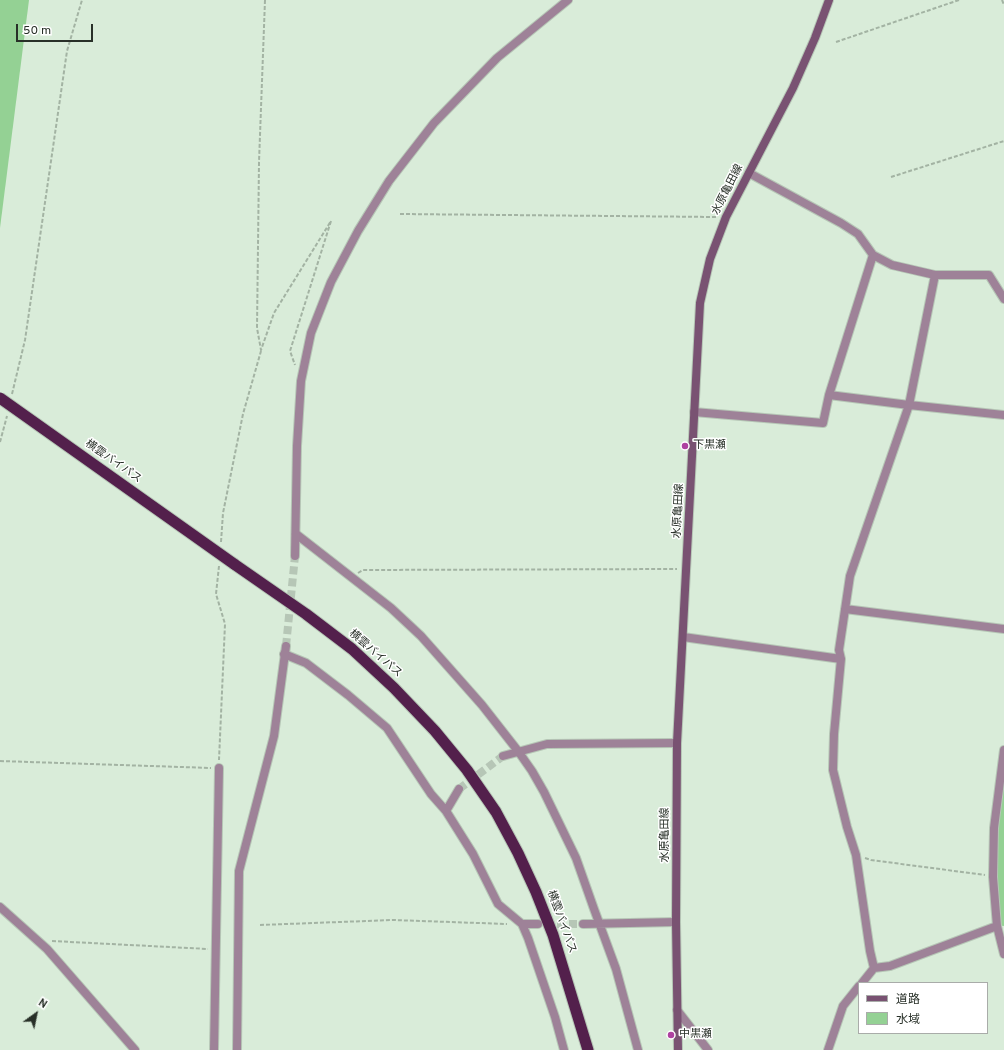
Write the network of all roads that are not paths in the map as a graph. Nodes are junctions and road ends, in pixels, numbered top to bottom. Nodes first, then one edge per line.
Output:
1 (568, 0) edge
2 (829, 0) edge
3 (749, 173) junction
4 (873, 256) junction
5 (935, 275) junction
6 (1004, 299) edge
7 (829, 395) junction
8 (6, 398) edge
9 (909, 405) junction
10 (694, 412) junction
11 (1004, 415) edge
12 (296, 534) junction
13 (296, 556) tunnel mouth
14 (845, 609) junction
15 (1004, 629) edge
16 (683, 636) junction
17 (841, 659) junction
18 (677, 743) junction
19 (1004, 750) edge
20 (518, 751) junction
21 (503, 756) tunnel mouth
22 (219, 768) road end
23 (459, 788) tunnel mouth
24 (446, 811) junction
25 (0, 907) edge
26 (676, 922) junction
27 (600, 923) junction
28 (522, 924) junction
29 (538, 924) tunnel mouth
30 (583, 924) tunnel mouth
31 (997, 926) junction
32 (1004, 954) edge
33 (874, 968) junction
34 (863, 982) edge
35 (858, 987) edge
36 (677, 1010) junction
37 (135, 1050) edge
38 (214, 1050) edge
39 (237, 1050) edge
40 (564, 1050) edge
41 (588, 1050) edge
42 (638, 1050) edge
43 (678, 1050) edge
44 (708, 1050) edge
45 (828, 1050) edge

1 - 12 street
2 - 3 main road, 水原亀田線
3 - 4 street
3 - 10 main road, 水原亀田線
4 - 5 street
4 - 7 street
5 - 6 street
5 - 9 street
7 - 9 street
7 - 10 street
8 - 41 highway, 横雲バイパス, bridge
9 - 11 street
9 - 14 street
10 - 16 main road, 水原亀田線
12 - 13 street
12 - 20 street
14 - 15 street
14 - 17 street
16 - 17 street
16 - 18 main road, 水原亀田線
17 - 33 street
18 - 20 street
18 - 26 main road, 水原亀田線
19 - 31 street
20 - 21 street
20 - 27 street
22 - 38 street
23 - 24 street
24 - 28 street
24 - 39 street
25 - 37 street
26 - 27 street
26 - 36 main road, 水原亀田線
27 - 30 street
27 - 42 street
28 - 29 street
28 - 40 street
31 - 32 street
31 - 33 street
33 - 34 street
35 - 45 street
36 - 43 main road, 水原亀田線
36 - 44 street

